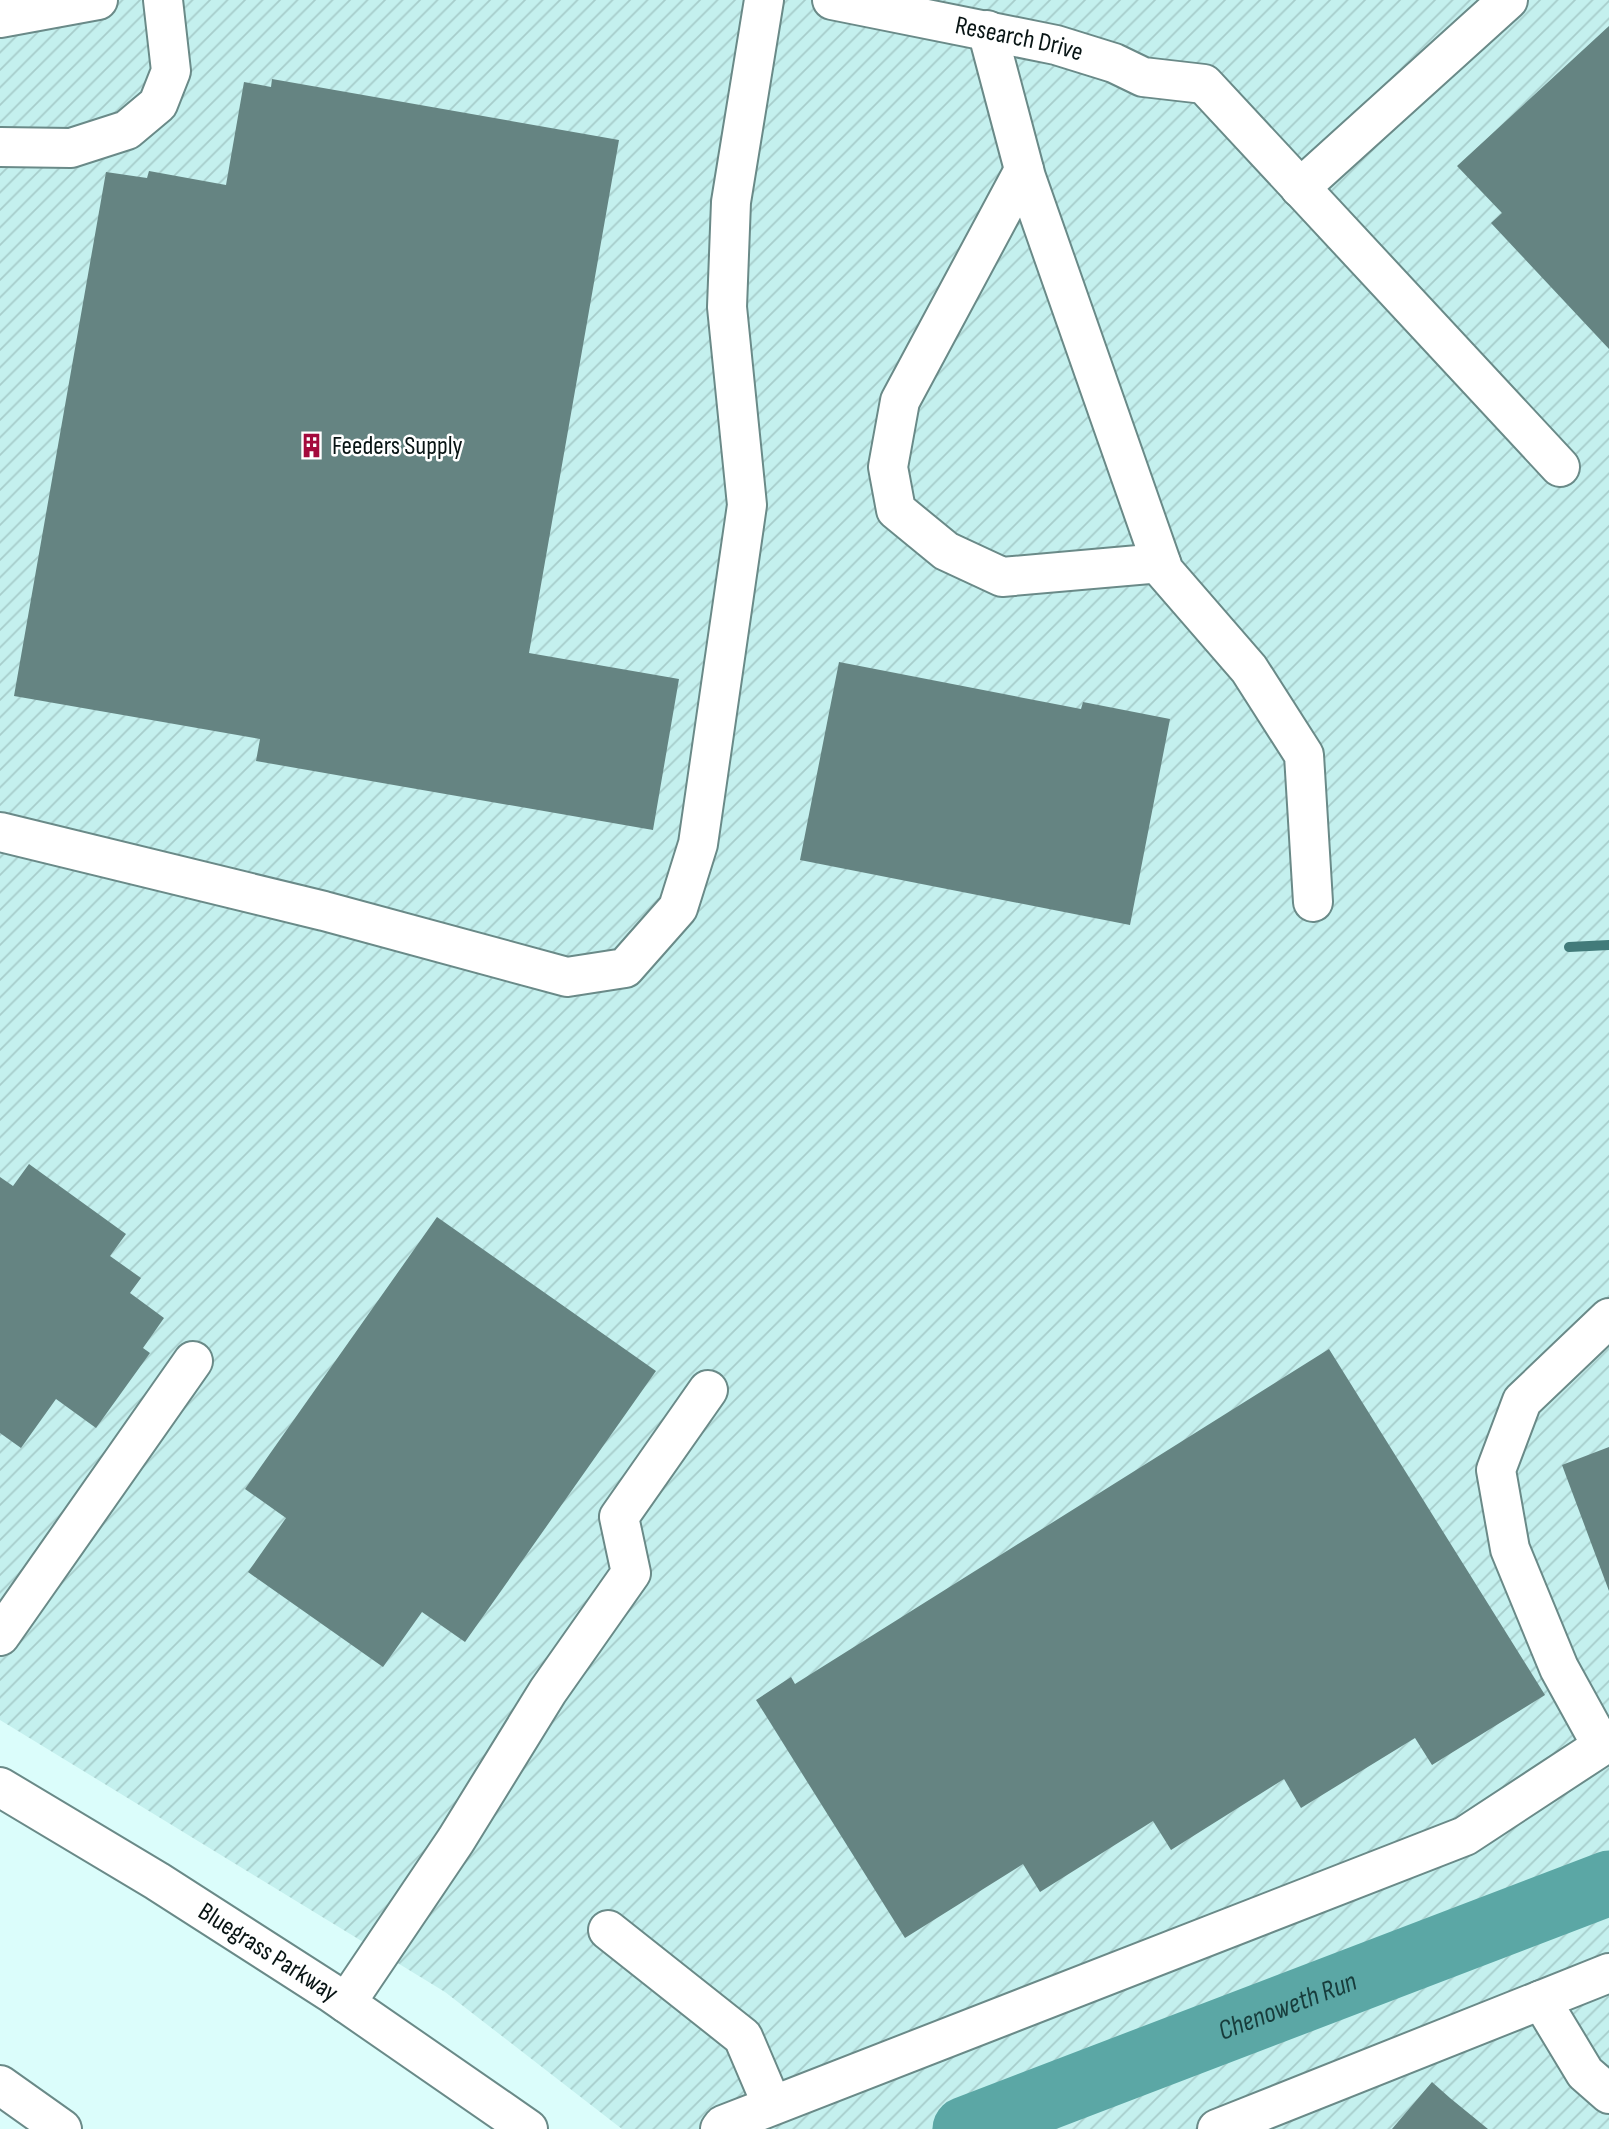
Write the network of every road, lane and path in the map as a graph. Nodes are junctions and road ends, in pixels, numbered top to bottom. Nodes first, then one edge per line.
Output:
1 (98, 0) edge
2 (163, 0) edge
3 (764, 0) edge
4 (832, 0) edge
5 (1508, 0) edge
6 (912, 7) edge
7 (0, 18) edge
8 (987, 30) junction
9 (0, 147) edge
10 (1024, 170) junction
11 (1300, 188) junction
12 (1560, 467) dead end
13 (1161, 563) junction
14 (0, 832) edge
15 (1313, 902) dead end
16 (1609, 1318) edge
17 (193, 1361) dead end
18 (708, 1390) dead end
19 (0, 1636) edge
20 (0, 1787) edge
21 (608, 1930) dead end
22 (1609, 1973) edge
23 (1541, 2000) junction
24 (346, 2003) junction
25 (0, 2085) edge
26 (1609, 2094) edge
27 (772, 2105) junction
28 (62, 2129) edge
29 (528, 2129) edge
30 (720, 2129) edge
31 (1217, 2129) edge

1 - 7 main road
2 - 9 main road
3 - 14 main road
4 - 6 main road, Research Drive
5 - 11 main road
6 - 8 main road, Research Drive
8 - 10 main road
8 - 11 main road, Research Drive
10 - 13 main road
10 - 13 main road
11 - 12 main road
13 - 15 main road
16 - 27 main road
17 - 19 main road
18 - 24 main road
20 - 24 main road, Bluegrass Parkway
21 - 27 main road
22 - 23 main road
23 - 26 main road
23 - 31 main road
24 - 29 main road, Bluegrass Parkway
25 - 28 main road
27 - 30 main road

